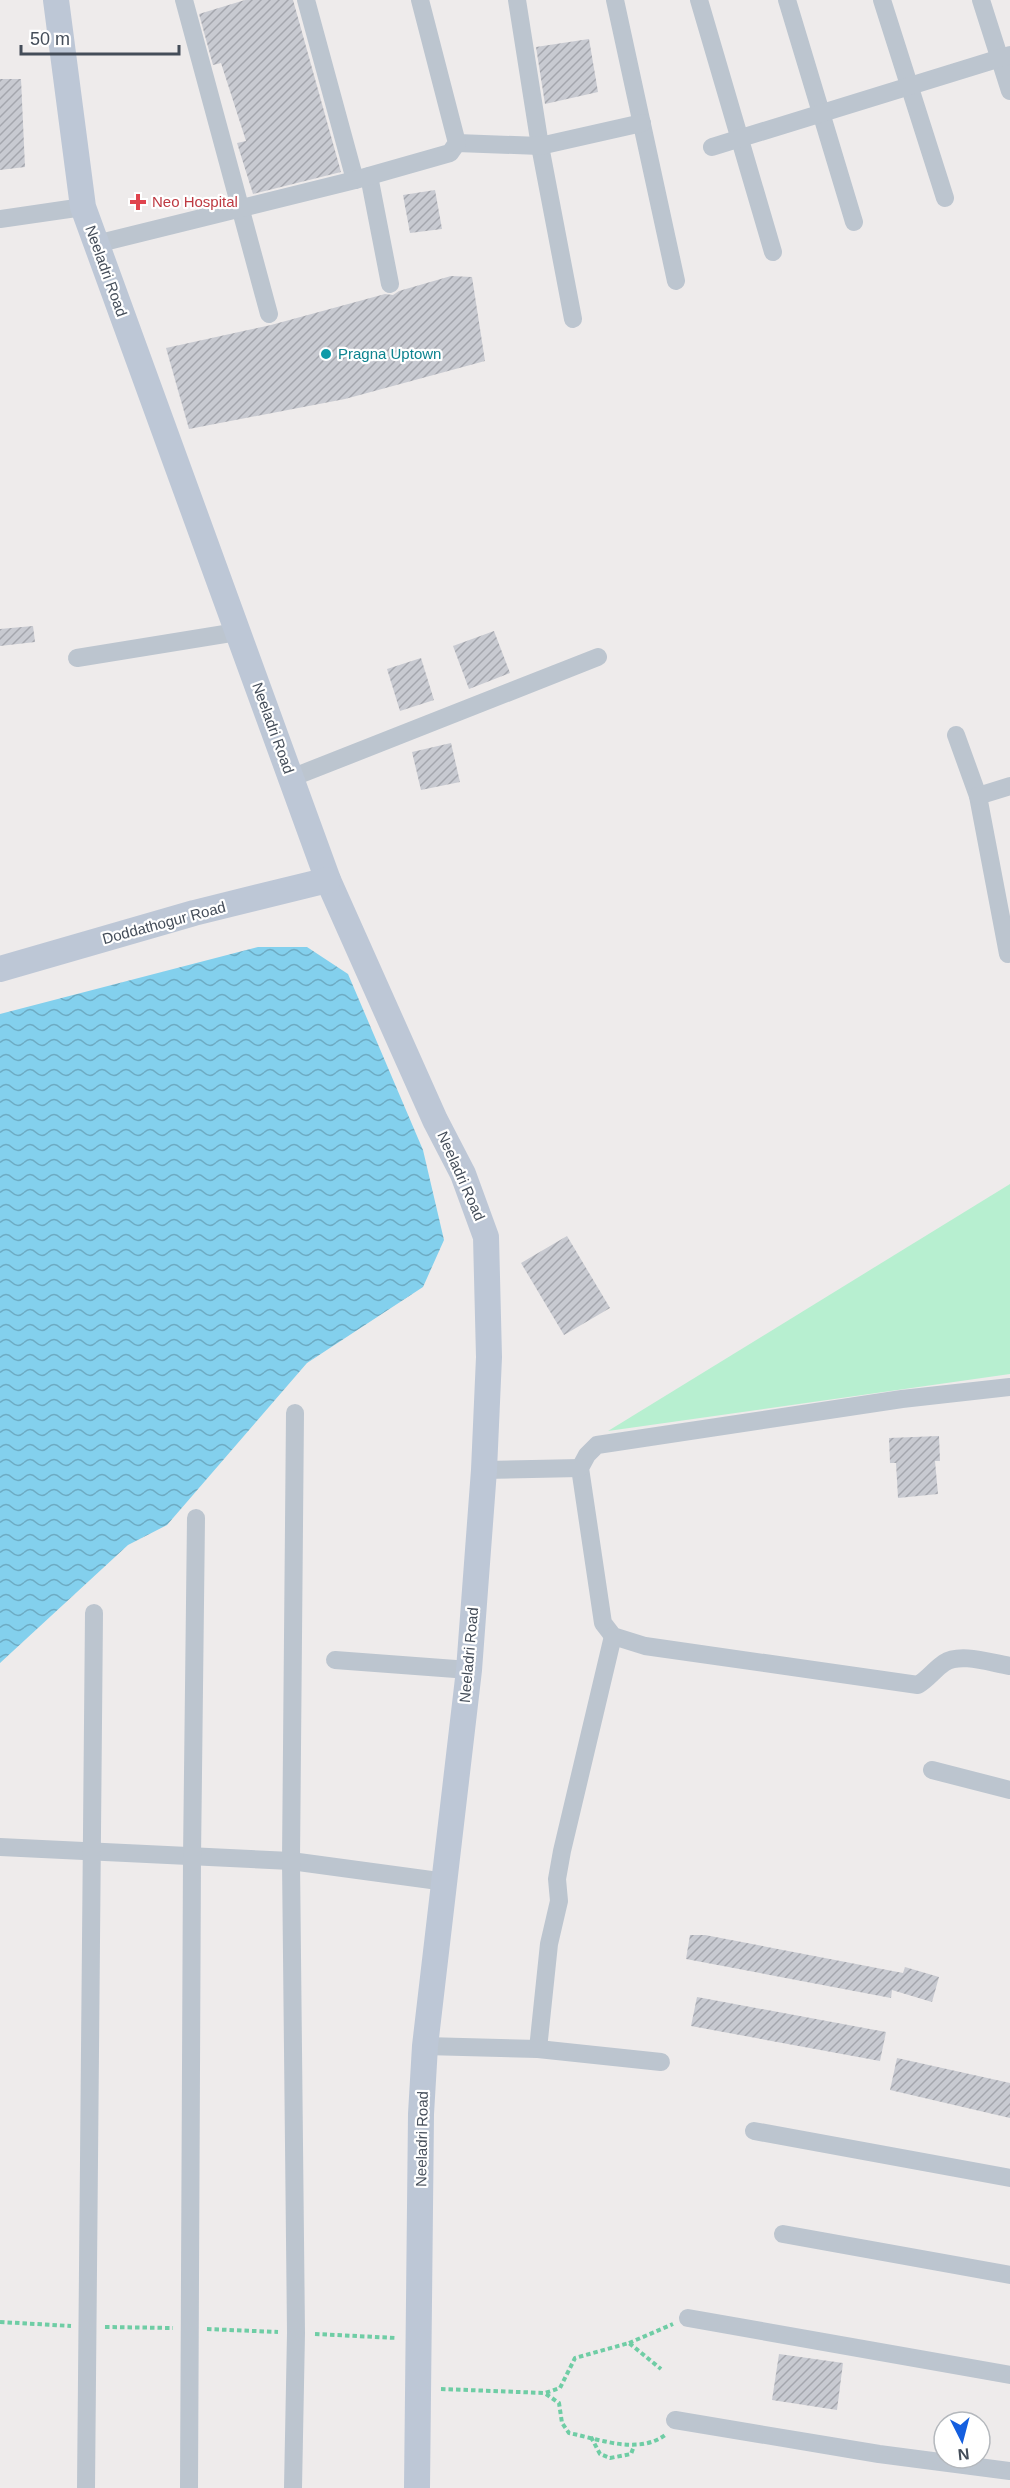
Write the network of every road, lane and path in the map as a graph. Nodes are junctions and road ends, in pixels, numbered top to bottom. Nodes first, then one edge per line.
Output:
1 (56, 0) edge
2 (184, 0) edge
3 (306, 0) edge
4 (420, 0) edge
5 (517, 0) edge
6 (615, 0) edge
7 (699, 0) edge
8 (787, 0) edge
9 (882, 0) edge
10 (981, 0) edge
11 (1006, 57) edge
12 (910, 86) junction
13 (1010, 91) edge
14 (821, 112) junction
15 (642, 123) junction
16 (739, 138) junction
17 (457, 143) junction
18 (540, 146) junction
19 (712, 147) dead end
20 (362, 178) junction
21 (945, 198) dead end
22 (83, 207) junction
23 (239, 208) junction
24 (0, 219) edge
25 (854, 222) dead end
26 (96, 244) junction
27 (773, 252) dead end
28 (676, 281) dead end
29 (390, 284) dead end
30 (269, 314) dead end
31 (573, 319) dead end
32 (237, 632) junction
33 (598, 657) dead end
34 (77, 658) dead end
35 (956, 735) dead end
36 (291, 778) junction
37 (1010, 786) edge
38 (978, 796) junction
39 (328, 880) junction
40 (1008, 954) dead end
41 (0, 969) edge
42 (1010, 1387) edge
43 (295, 1413) dead end
44 (580, 1468) junction
45 (484, 1470) junction
46 (196, 1518) dead end
47 (94, 1612) dead end
48 (613, 1636) junction
49 (335, 1660) dead end
50 (1010, 1666) edge
51 (469, 1670) junction
52 (932, 1770) dead end
53 (1010, 1790) edge
54 (0, 1847) edge
55 (90, 1852) junction
56 (192, 1858) junction
57 (291, 1861) junction
58 (446, 1882) junction
59 (425, 2046) junction
60 (538, 2049) junction
61 (661, 2062) dead end
62 (754, 2131) dead end
63 (1010, 2178) edge
64 (783, 2234) dead end
65 (1010, 2275) edge
66 (688, 2318) joint
67 (0, 2322) edge
68 (88, 2327) junction
69 (188, 2329) junction
70 (296, 2333) junction
71 (419, 2338) junction
72 (629, 2343) junction
73 (661, 2369) dead end
74 (1010, 2375) edge
75 (418, 2384) junction
76 (545, 2394) junction
77 (675, 2420) joint
78 (591, 2437) junction
79 (634, 2446) junction
80 (1010, 2471) edge
81 (86, 2488) edge
82 (189, 2488) edge
83 (293, 2488) edge
84 (417, 2488) edge

1 - 22 street, Neeladri Road
2 - 23 street
3 - 20 street
4 - 17 street
5 - 18 street
6 - 15 street
7 - 16 street
8 - 14 street
9 - 12 street
10 - 11 street
11 - 12 street
11 - 13 street
12 - 14 street
12 - 21 street
14 - 16 street
14 - 25 street
15 - 18 street
15 - 28 street
16 - 19 street
16 - 27 street
17 - 18 street
17 - 20 street
18 - 31 street
20 - 23 street
20 - 29 street
22 - 24 street
22 - 26 street, Neeladri Road
23 - 26 street
23 - 30 street
26 - 32 street, Neeladri Road
32 - 34 street
32 - 36 street, Neeladri Road
33 - 36 street
35 - 38 street
36 - 39 street, Neeladri Road
37 - 38 street
38 - 40 street
39 - 41 street, Doddathogur Road
39 - 45 street, Neeladri Road
42 - 44 street
43 - 57 street
44 - 45 street
44 - 48 street
45 - 51 street, Neeladri Road
46 - 56 street
47 - 55 street
48 - 50 street
48 - 60 street
49 - 51 street
51 - 58 street, Neeladri Road
52 - 53 street
54 - 55 street
55 - 56 street
55 - 68 street
56 - 57 street
56 - 69 street
57 - 58 street
57 - 70 street
58 - 59 street, Neeladri Road
59 - 60 street
59 - 71 street, Neeladri Road
60 - 61 street
62 - 63 street
64 - 65 street
66 - 72 path
66 - 74 street
67 - 68 path
68 - 69 path
68 - 81 street
69 - 70 path
69 - 82 street
70 - 71 path
70 - 83 street
71 - 75 street, Neeladri Road
72 - 73 path
72 - 76 path
75 - 76 path
75 - 84 street, Neeladri Road
76 - 78 path
77 - 79 path
77 - 80 street
78 - 79 path
78 - 79 path

